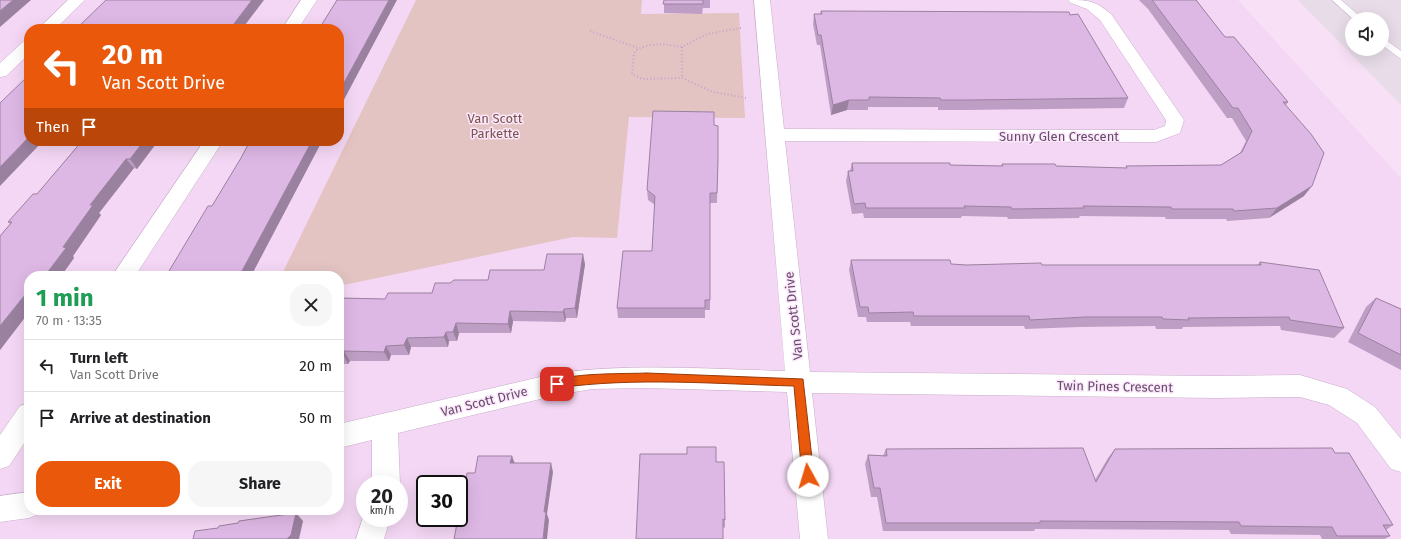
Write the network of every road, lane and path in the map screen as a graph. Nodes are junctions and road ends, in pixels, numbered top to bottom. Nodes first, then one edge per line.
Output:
1 (77, 0) edge
2 (309, 0) edge
3 (762, 0) edge
4 (1076, 0) edge
5 (1336, 0) edge
6 (1350, 12) edge
7 (51, 24) edge
8 (293, 24) edge
9 (742, 28) dead end
10 (590, 31) dead end
11 (1389, 46) edge
12 (682, 47) junction
13 (638, 48) junction
14 (24, 50) edge
15 (1401, 56) edge
16 (0, 72) edge
17 (682, 78) junction
18 (746, 98) dead end
19 (775, 135) junction
20 (211, 146) edge
21 (126, 271) edge
22 (799, 382) junction
23 (24, 421) edge
24 (385, 425) junction
25 (344, 435) edge
26 (0, 457) edge
27 (1401, 460) edge
28 (386, 475) edge
29 (24, 506) edge
30 (0, 509) edge
31 (373, 527) edge
32 (370, 539) edge
33 (814, 539) edge

1 - 7 street
2 - 8 street
3 - 19 street, Van Scott Drive
4 - 19 street, Sunny Glen Crescent
5 - 6 lane
9 - 12 path
10 - 13 path
11 - 15 lane
12 - 13 path
12 - 17 path
13 - 17 path
14 - 16 street
17 - 18 path
19 - 22 street, Van Scott Drive
20 - 21 street
22 - 24 street, Van Scott Drive
22 - 27 street, Twin Pines Crescent
22 - 33 street
23 - 26 street
24 - 25 street, Van Scott Drive
24 - 28 street
29 - 30 street
31 - 32 street

